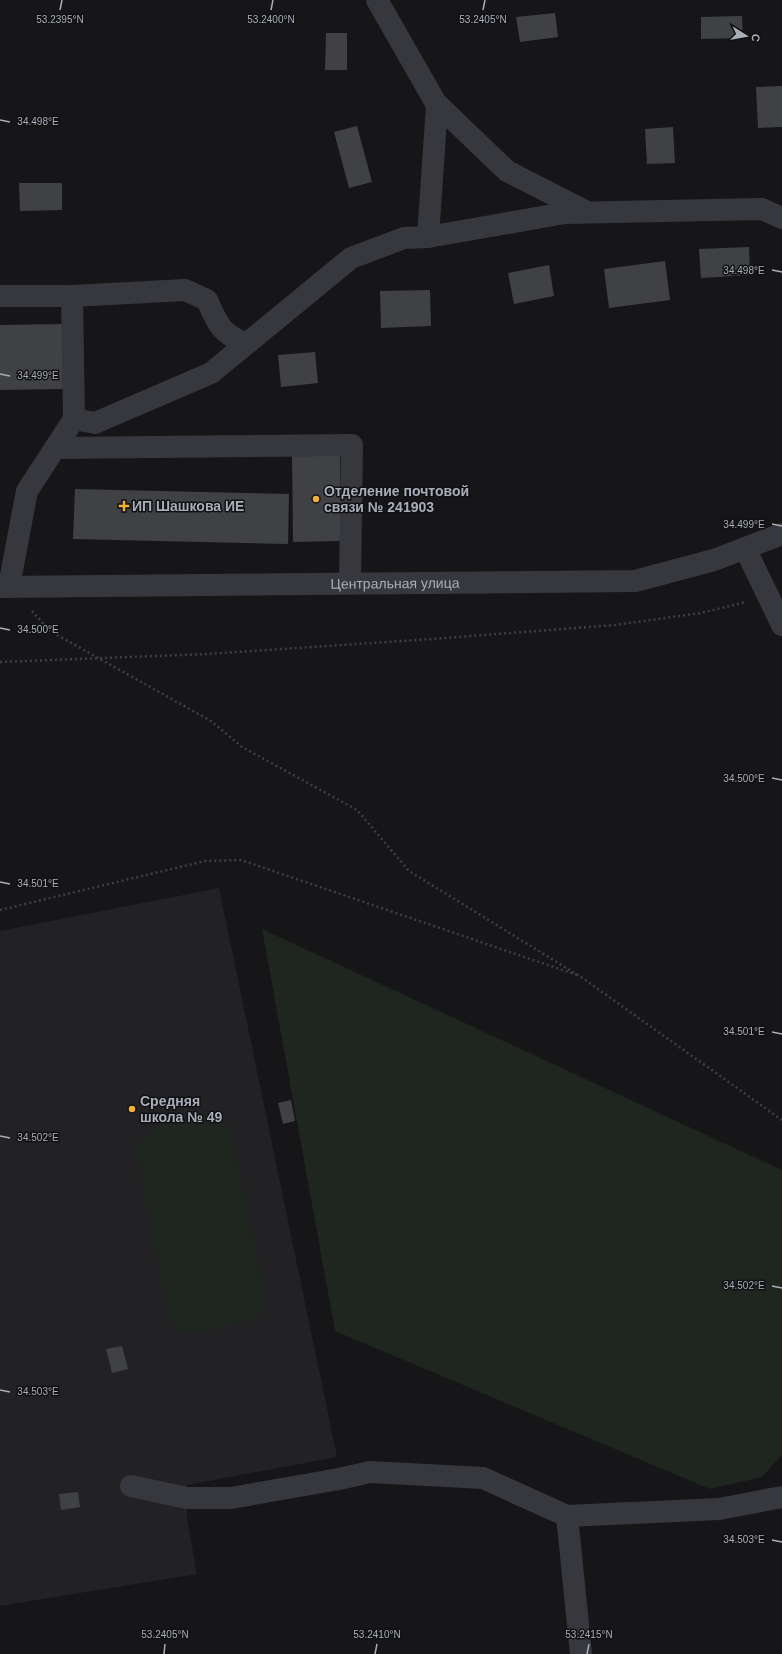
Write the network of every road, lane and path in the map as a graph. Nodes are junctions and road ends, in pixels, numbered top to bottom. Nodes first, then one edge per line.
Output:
1 (377, 0) edge
2 (437, 104) junction
3 (588, 213) junction
4 (782, 218) edge
5 (428, 237) junction
6 (0, 296) edge
7 (72, 296) junction
8 (246, 344) junction
9 (74, 419) junction
10 (55, 448) junction
11 (782, 534) edge
12 (745, 548) junction
13 (350, 583) junction
14 (4, 586) edge
15 (768, 596) junction
16 (782, 625) edge
17 (101, 658) junction
18 (0, 662) edge
19 (0, 910) edge
20 (581, 977) junction
21 (782, 1120) edge
22 (132, 1486) dead end
23 (782, 1497) edge
24 (567, 1516) junction
25 (581, 1654) edge

1 - 2 street
2 - 3 street
2 - 5 street
3 - 4 street
3 - 5 street
5 - 8 street
6 - 7 street
7 - 8 street
7 - 9 street
8 - 9 street
9 - 10 street
10 - 13 street
10 - 14 street
11 - 12 street, Центральная улица
12 - 13 street, Центральная улица
12 - 15 street
13 - 14 street, Центральная улица
14 - 17 path
15 - 16 street
15 - 17 path
17 - 18 path
17 - 20 path
19 - 20 path
20 - 21 path
22 - 24 street
23 - 24 street
24 - 25 street

